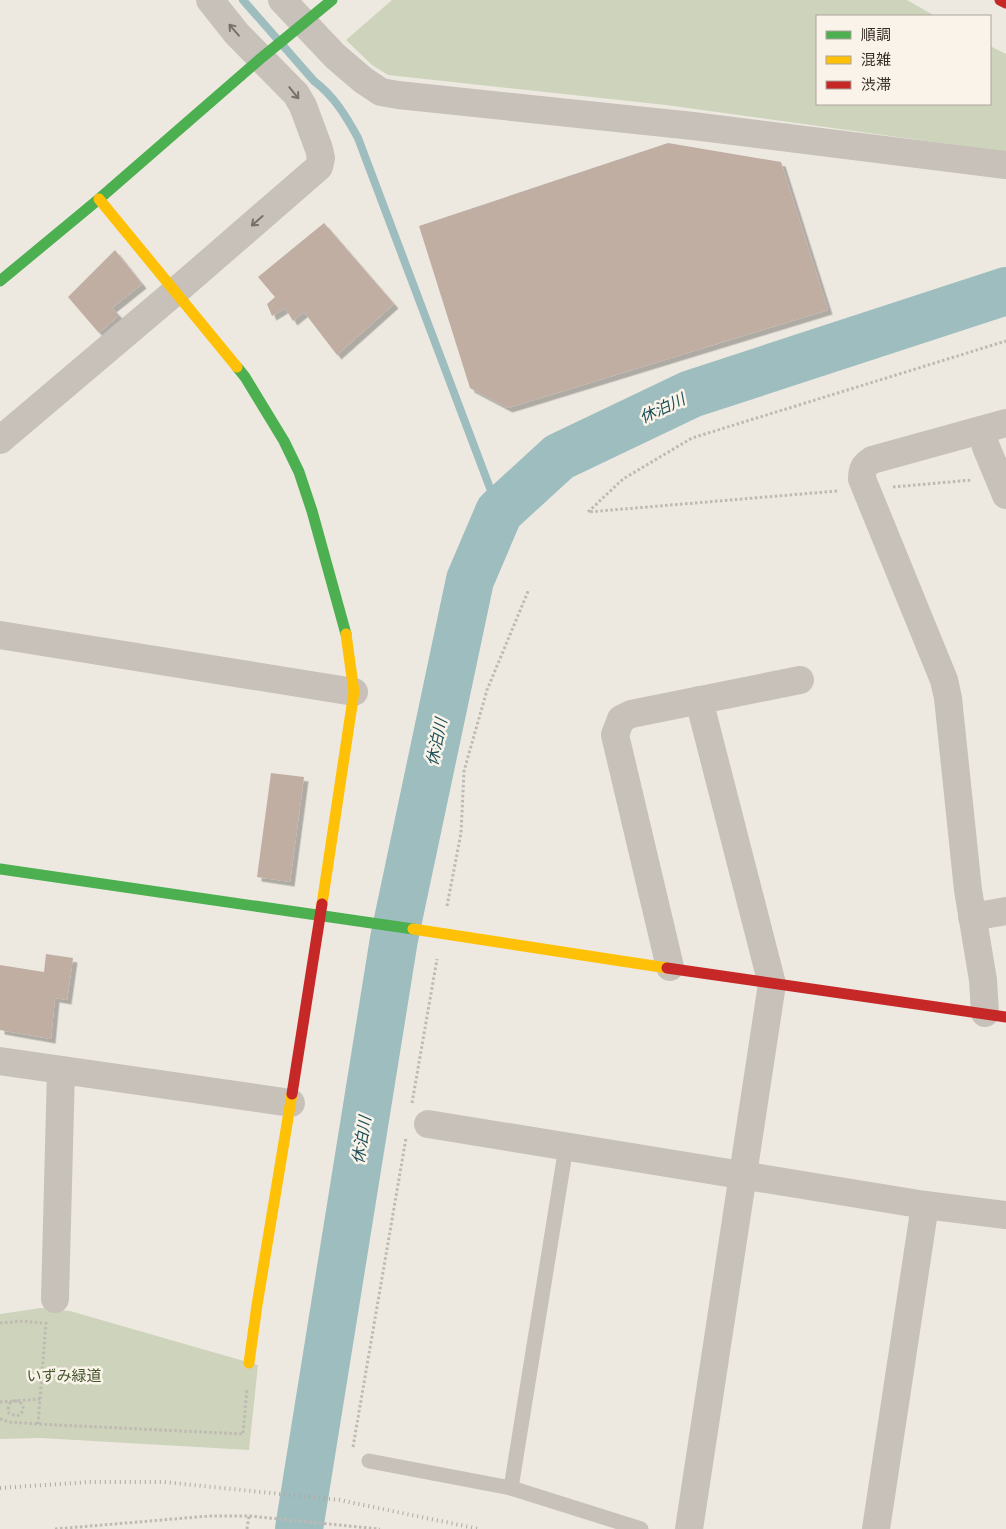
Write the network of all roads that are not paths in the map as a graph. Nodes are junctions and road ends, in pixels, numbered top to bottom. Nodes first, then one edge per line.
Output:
1 (210, 0) edge
2 (282, 0) edge
3 (332, 0) edge
4 (1000, 0) edge
5 (1006, 3) edge
6 (298, 28) junction
7 (265, 55) junction
8 (1006, 165) edge
9 (99, 199) junction
10 (0, 280) edge
11 (176, 291) junction
12 (993, 426) edge
13 (0, 440) edge
14 (1006, 495) edge
15 (0, 634) edge
16 (800, 680) dead end
17 (354, 692) junction
18 (700, 700) junction
19 (0, 868) edge
20 (1006, 910) edge
21 (320, 915) junction
22 (972, 917) junction
23 (670, 967) junction
24 (772, 984) junction
25 (995, 1015) edge
26 (0, 1061) edge
27 (61, 1070) junction
28 (292, 1103) junction
29 (418, 1121) road end
30 (566, 1147) junction
31 (743, 1175) junction
32 (925, 1205) junction
33 (1006, 1216) edge
34 (55, 1299) road end
35 (249, 1363) road end
36 (369, 1460) dead end
37 (511, 1488) junction
38 (641, 1529) edge
39 (689, 1529) edge
40 (876, 1529) edge

7 -> 1 street
2 - 6 street
3 - 6 main road
4 - 5 main road
6 - 7 main road
6 - 8 street
7 - 9 main road
7 -> 11 street
9 - 10 main road
9 - 11 main road
11 - 13 street
11 - 17 main road
12 - 14 street
12 - 22 street
15 - 17 street
16 - 18 street
17 - 21 main road
18 - 23 street
18 - 24 street
19 - 21 main road
20 - 22 street
21 - 23 main road
21 - 28 main road
22 - 25 street
23 - 24 main road
24 - 25 main road
24 - 31 street
26 - 27 street
27 - 28 street
27 - 34 street
28 - 35 main road
29 - 30 street
30 - 31 street
30 - 37 lane
31 - 32 street
31 - 39 street
32 - 33 street
32 - 40 street
36 - 37 lane
37 - 38 lane

